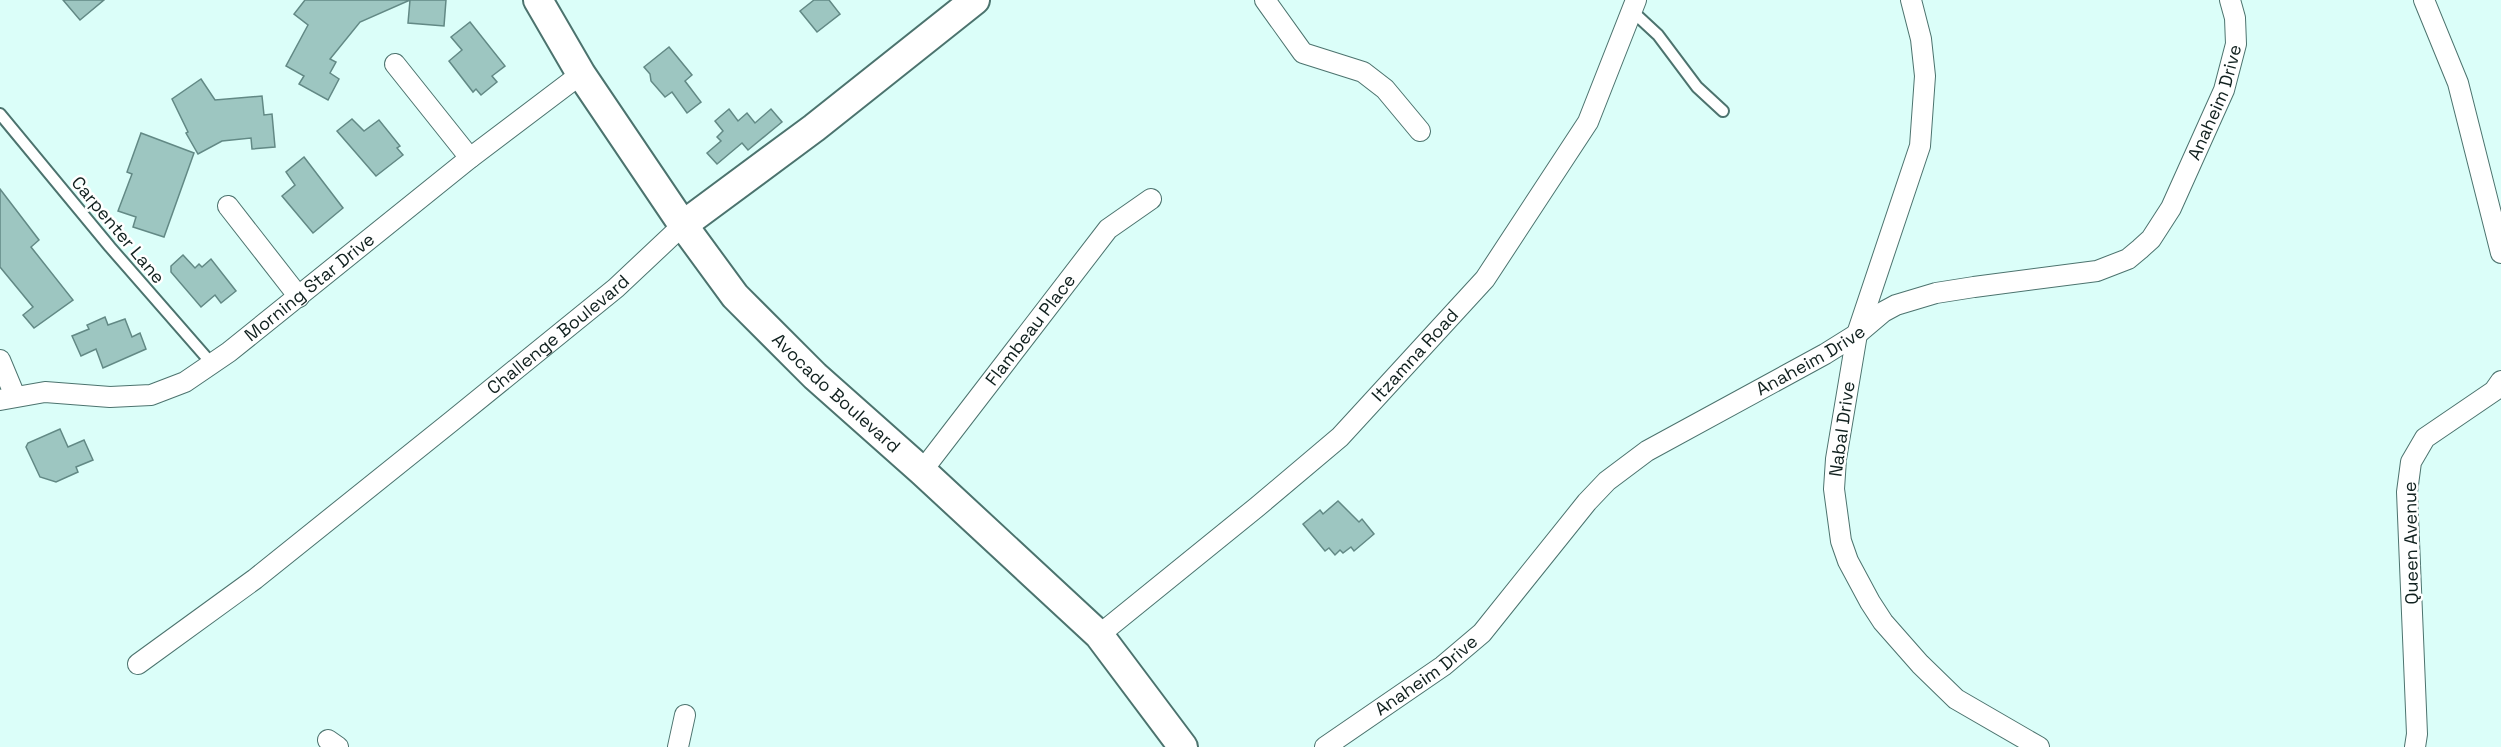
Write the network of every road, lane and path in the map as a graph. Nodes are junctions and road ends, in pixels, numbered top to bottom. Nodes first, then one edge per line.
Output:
1 (538, 0) edge
2 (975, 0) edge
3 (1265, 0) edge
4 (1911, 0) edge
5 (2230, 0) edge
6 (2424, 0) edge
7 (1633, 5) edge
8 (395, 64) dead end
9 (581, 74) junction
10 (1723, 111) dead end
11 (0, 114) edge
12 (1420, 131) dead end
13 (470, 158) junction
14 (1151, 199) dead end
15 (228, 206) dead end
16 (683, 225) junction
17 (2501, 253) edge
18 (299, 297) junction
19 (1857, 334) junction
20 (0, 360) edge
21 (213, 365) junction
22 (2501, 381) edge
23 (8, 398) edge
24 (922, 471) junction
25 (1099, 635) junction
26 (138, 664) dead end
27 (685, 716) dead end
28 (2037, 746) edge
29 (678, 747) edge
30 (1183, 747) edge
31 (1325, 747) edge
32 (2415, 747) edge

1 - 9 main road, Avocado Boulevard
2 - 16 main road, Challenge Boulevard
3 - 12 street
4 - 19 street, Nabal Drive
5 - 19 street, Anaheim Drive
6 - 17 street
7 - 10 lane
7 - 25 street, Itzamna Road
8 - 13 street
9 - 13 street, Morning Star Drive
9 - 16 main road, Avocado Boulevard
11 - 21 lane, Carpenter Lane
13 - 18 street, Morning Star Drive
14 - 24 street, Flambeau Place
15 - 18 street
16 - 24 main road, Avocado Boulevard
16 - 26 street, Challenge Boulevard
18 - 21 street, Morning Star Drive
19 - 28 street, Nabal Drive
19 - 31 street, Anaheim Drive
20 - 23 street
21 - 23 street, Morning Star Drive
22 - 32 street, Queen Avenue
24 - 25 main road, Avocado Boulevard
25 - 30 main road, Avocado Boulevard
27 - 29 street

